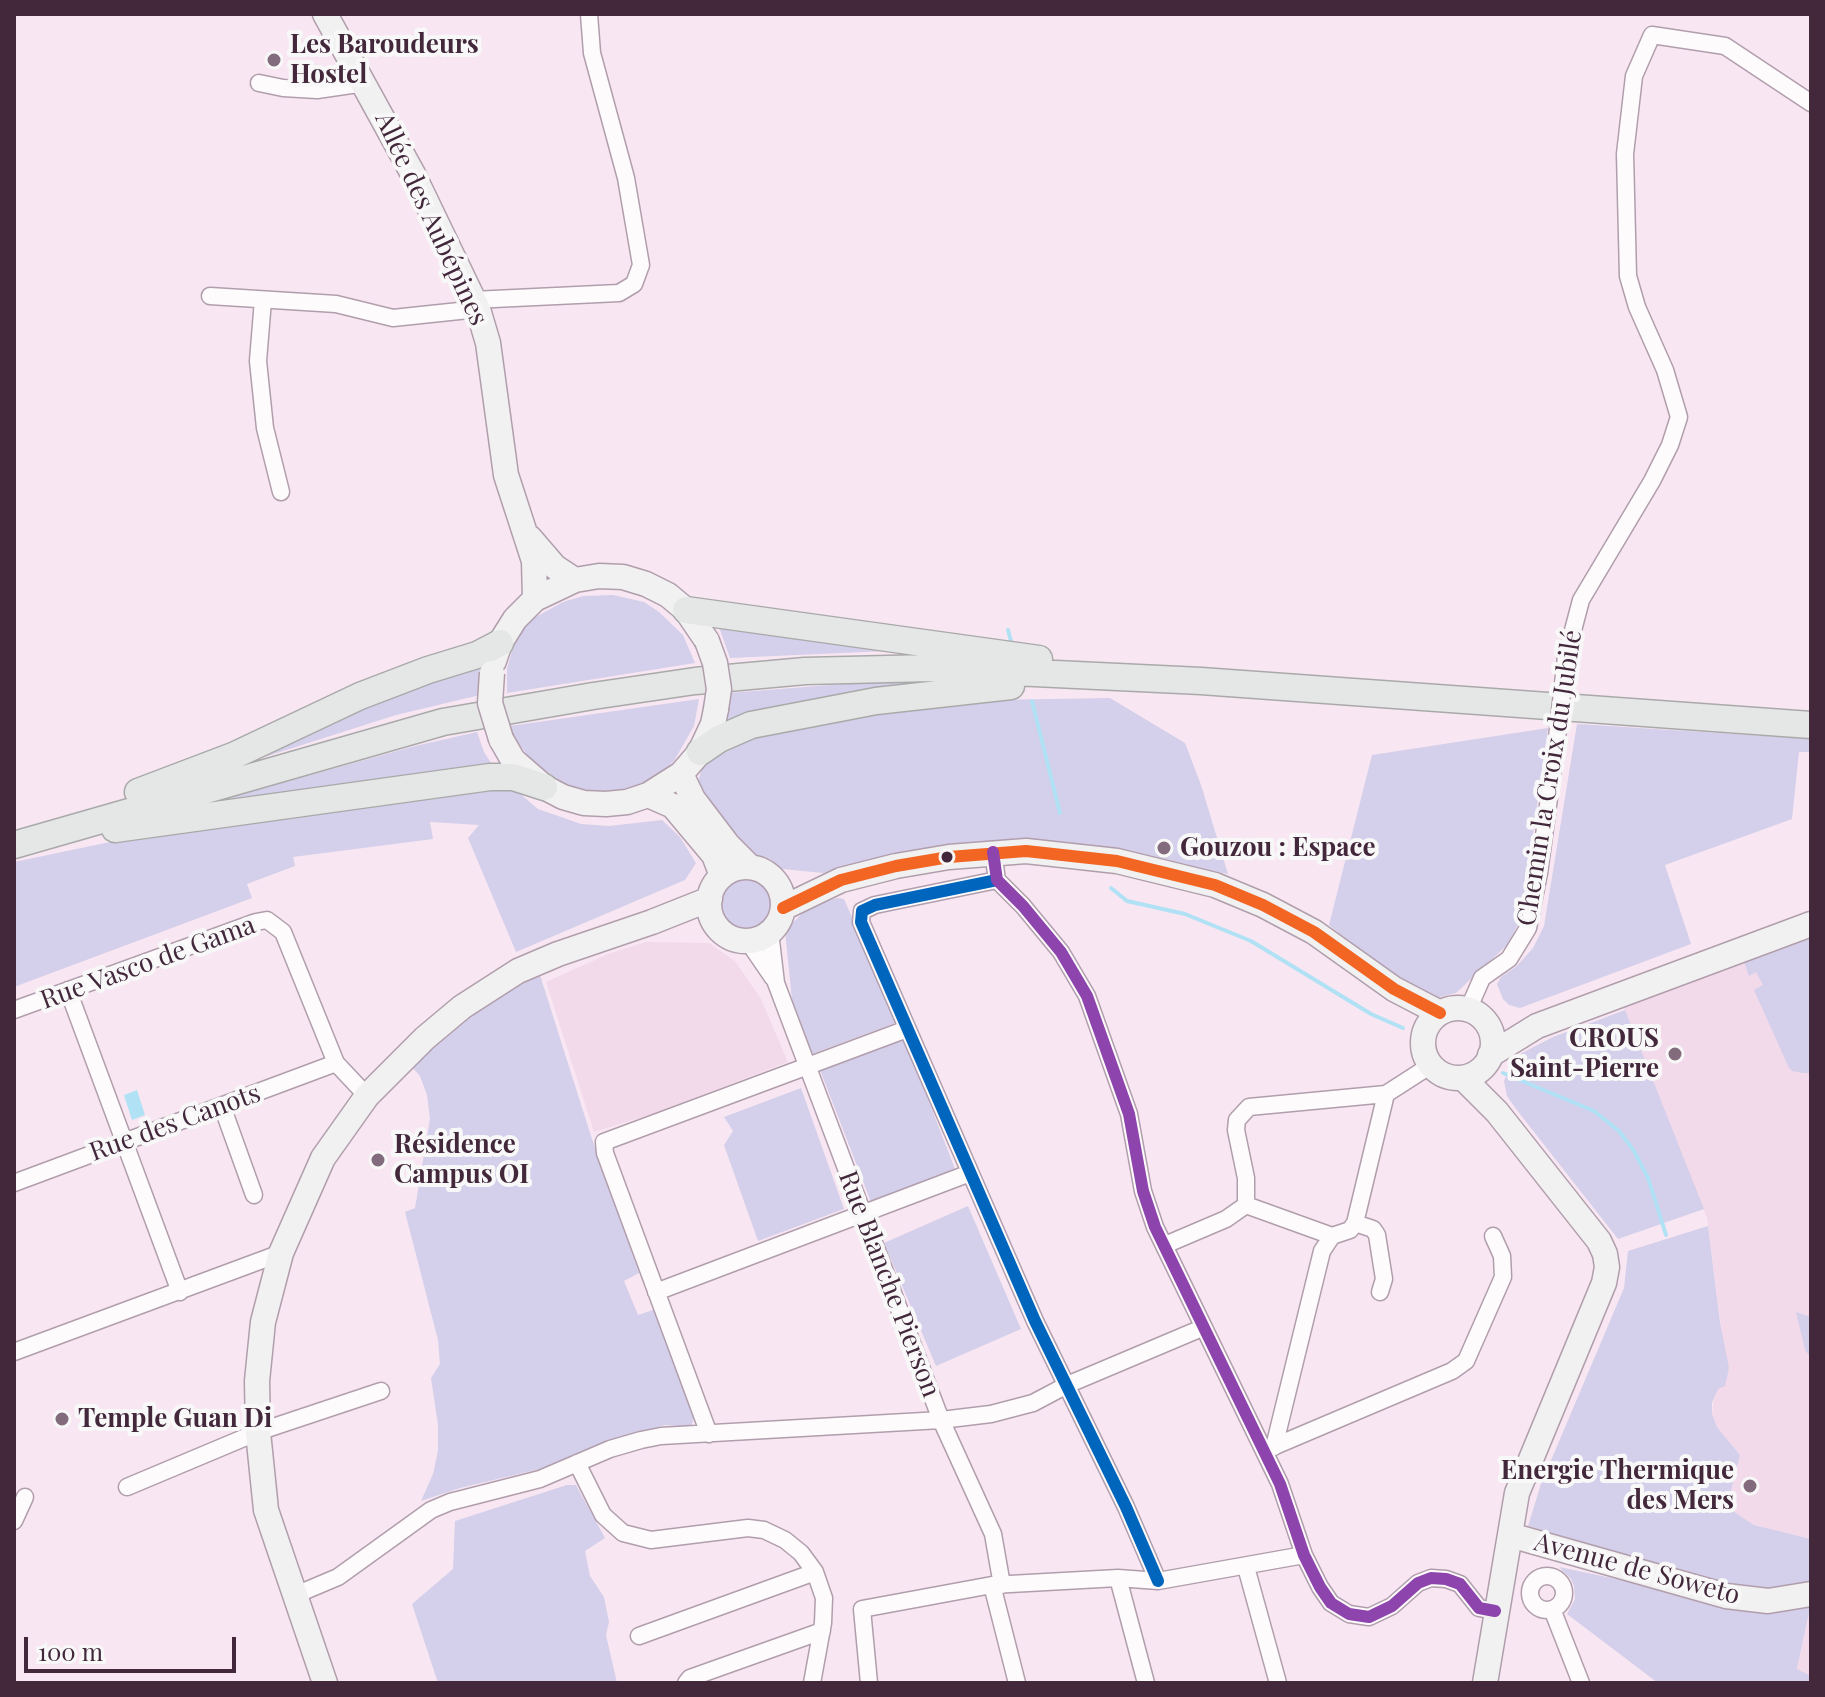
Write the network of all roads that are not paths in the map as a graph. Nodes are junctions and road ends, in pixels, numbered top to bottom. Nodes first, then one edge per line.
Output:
1 (325, 14) edge
2 (589, 14) edge
3 (259, 83) dead end
4 (365, 83) junction
5 (1811, 103) edge
6 (210, 296) dead end
7 (263, 300) junction
8 (476, 304) junction
9 (281, 492) dead end
10 (523, 530) junction
11 (575, 580) junction
12 (535, 599) junction
13 (686, 610) junction
14 (500, 643) junction
15 (1111, 678) junction
16 (1201, 681) junction
17 (1811, 725) edge
18 (700, 752) junction
19 (681, 774) junction
20 (544, 787) junction
21 (648, 795) junction
22 (14, 839) edge
23 (14, 848) edge
24 (993, 852) junction
25 (750, 867) junction
26 (722, 876) junction
27 (775, 880) junction
28 (841, 880) junction
29 (997, 880) junction
30 (710, 899) junction
31 (783, 908) junction
32 (652, 922) junction
33 (715, 924) junction
34 (1811, 924) edge
35 (759, 936) junction
36 (776, 983) junction
37 (68, 990) junction
38 (14, 1010) edge
39 (1468, 1010) junction
40 (1433, 1022) junction
41 (1488, 1025) junction
42 (1537, 1026) junction
43 (907, 1029) junction
44 (336, 1063) junction
45 (1431, 1065) junction
46 (1479, 1066) junction
47 (807, 1067) junction
48 (1386, 1094) junction
49 (367, 1096) junction
50 (222, 1106) junction
51 (124, 1142) junction
52 (970, 1173) junction
53 (14, 1183) edge
54 (254, 1195) dead end
55 (1246, 1205) junction
56 (863, 1214) junction
57 (1355, 1223) junction
58 (1332, 1236) junction
59 (1493, 1236) dead end
60 (1165, 1245) junction
61 (281, 1253) junction
62 (180, 1292) junction
63 (656, 1292) junction
64 (1380, 1292) dead end
65 (1202, 1328) junction
66 (14, 1352) edge
67 (1067, 1385) junction
68 (381, 1391) dead end
69 (941, 1420) junction
70 (258, 1432) junction
71 (709, 1434) junction
72 (1269, 1449) junction
73 (577, 1463) junction
74 (127, 1487) dead end
75 (25, 1497) dead end
76 (14, 1521) edge
77 (1510, 1535) junction
78 (1304, 1555) junction
79 (1246, 1567) junction
80 (815, 1572) junction
81 (1118, 1578) junction
82 (1158, 1581) junction
83 (997, 1585) junction
84 (1811, 1594) edge
85 (293, 1596) junction
86 (1552, 1609) dead end
87 (1495, 1611) junction
88 (822, 1631) junction
89 (639, 1636) dead end
90 (325, 1683) edge
91 (686, 1683) edge
92 (812, 1683) edge
93 (869, 1683) edge
94 (1017, 1683) edge
95 (1146, 1683) edge
96 (1278, 1683) edge
97 (1485, 1683) edge
98 (1581, 1683) edge

1 - 4 street, Allée des Aubépines
2 - 8 street
3 - 4 street
4 - 8 street, Allée des Aubépines
5 - 39 street, Chemin la Croix du Jubilé, bridge
6 - 7 street
7 - 8 street
7 - 9 street
8 - 10 street, Allée des Aubépines
10 - 11 street, Allée des Aubépines
10 - 12 street, Allée des Aubépines
11 - 12 street
11 - 13 street
12 - 14 street
13 - 16 main road
13 - 18 street, bridge
14 - 20 street, bridge
14 - 22 main road
15 - 16 main road
15 - 18 main road
15 - 23 main road
16 - 17 main road
18 - 19 street
19 - 21 street
19 - 25 street
20 - 21 street
20 - 23 main road
21 - 26 street
24 - 28 street
24 - 29 street
24 - 40 street
25 - 26 street
25 - 27 street
26 - 30 street
27 - 28 street
27 - 31 street
28 - 31 street
29 - 43 street
29 - 60 street
30 - 32 street
30 - 33 street
31 - 35 street
32 - 33 street
32 - 49 street
33 - 35 street
34 - 42 street
35 - 36 street, Rue Blanche Pierson
35 - 36 street, Rue Blanche Pierson
36 - 47 street, Rue Blanche Pierson
37 - 38 street, Rue Vasco de Gama
37 - 44 street, Rue Vasco de Gama
37 - 51 street
39 - 40 street
39 - 41 street
40 - 45 street
41 - 42 street
41 - 46 street
42 - 46 street
43 - 47 street
43 - 52 street
44 - 49 street, Rue Vasco de Gama
44 - 50 street, Rue des Canots
45 - 46 street
45 - 48 street
46 - 77 street
47 - 56 street, Rue Blanche Pierson
47 - 63 street
48 - 55 street
48 - 57 street
49 - 61 street
50 - 51 street, Rue des Canots
50 - 54 street
51 - 53 street, Rue des Canots
51 - 62 street
52 - 56 street
52 - 67 street
55 - 58 street
55 - 60 street
56 - 63 street
56 - 69 street, Rue Blanche Pierson
57 - 58 street
57 - 64 street
58 - 72 street
59 - 72 street
60 - 65 street
61 - 62 street
61 - 70 street
62 - 66 street
63 - 71 street
65 - 67 street
65 - 72 street
67 - 69 street
67 - 82 street
68 - 70 street
69 - 71 street
69 - 83 street, Rue Blanche Pierson
70 - 74 street
70 - 85 street
71 - 73 street
72 - 78 street
73 - 80 street
73 - 85 street
75 - 76 street
77 - 84 street, Avenue de Soweto
77 - 87 street
78 - 79 street
78 - 87 street
79 - 82 street
79 - 96 street
80 - 88 street
80 - 89 street
81 - 82 street
81 - 83 street
81 - 95 street
83 - 93 street
83 - 94 street, Rue Blanche Pierson
85 - 90 street
86 - 98 street
87 - 97 street
88 - 91 street
88 - 92 street

